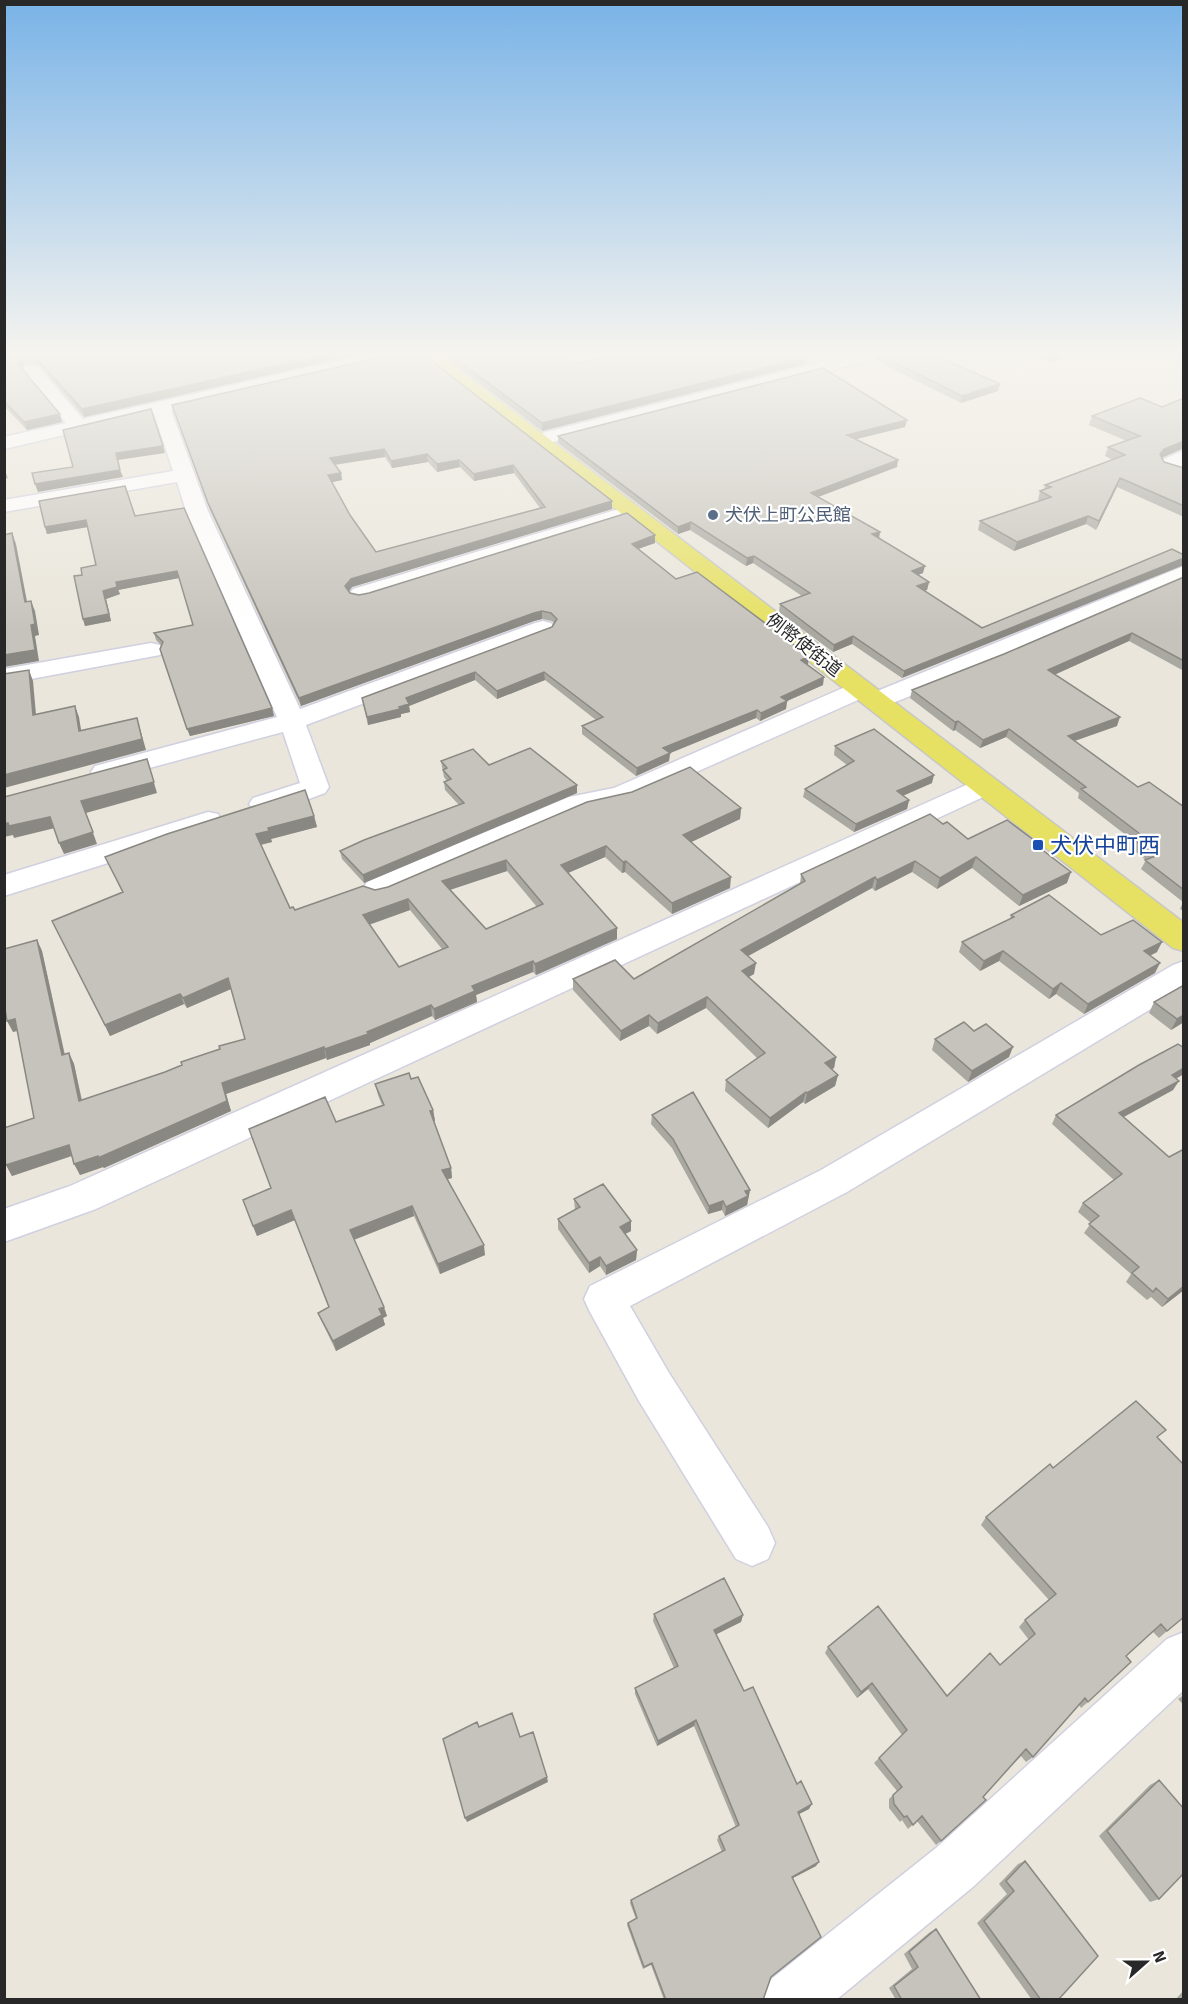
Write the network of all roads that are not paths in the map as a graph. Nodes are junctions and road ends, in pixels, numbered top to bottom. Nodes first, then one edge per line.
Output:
1 (174, 445) edge
2 (548, 445) edge
3 (1184, 456) edge
4 (1184, 470) edge
5 (184, 475) junction
6 (4, 506) edge
7 (633, 511) junction
8 (1184, 573) edge
9 (361, 594) edge
10 (543, 628) edge
11 (151, 650) dead end
12 (4, 677) edge
13 (869, 695) junction
14 (292, 721) junction
15 (85, 777) edge
16 (984, 786) junction
17 (4, 885) edge
18 (378, 889) edge
19 (1184, 940) edge
20 (1184, 973) edge
21 (4, 1226) edge
22 (752, 1543) dead end
23 (1184, 1656) edge
24 (790, 2000) edge

1 - 5 street
2 - 7 main road, 例幣使街道
3 - 4 street
5 - 6 street
5 - 14 street
7 - 9 street
7 - 13 main road, 例幣使街道
8 - 13 street
10 - 14 street
11 - 12 street
13 - 16 main road, 例幣使街道
13 - 18 street
14 - 15 street
14 - 17 street
16 - 19 main road, 例幣使街道
16 - 21 street
20 - 22 street
23 - 24 street

